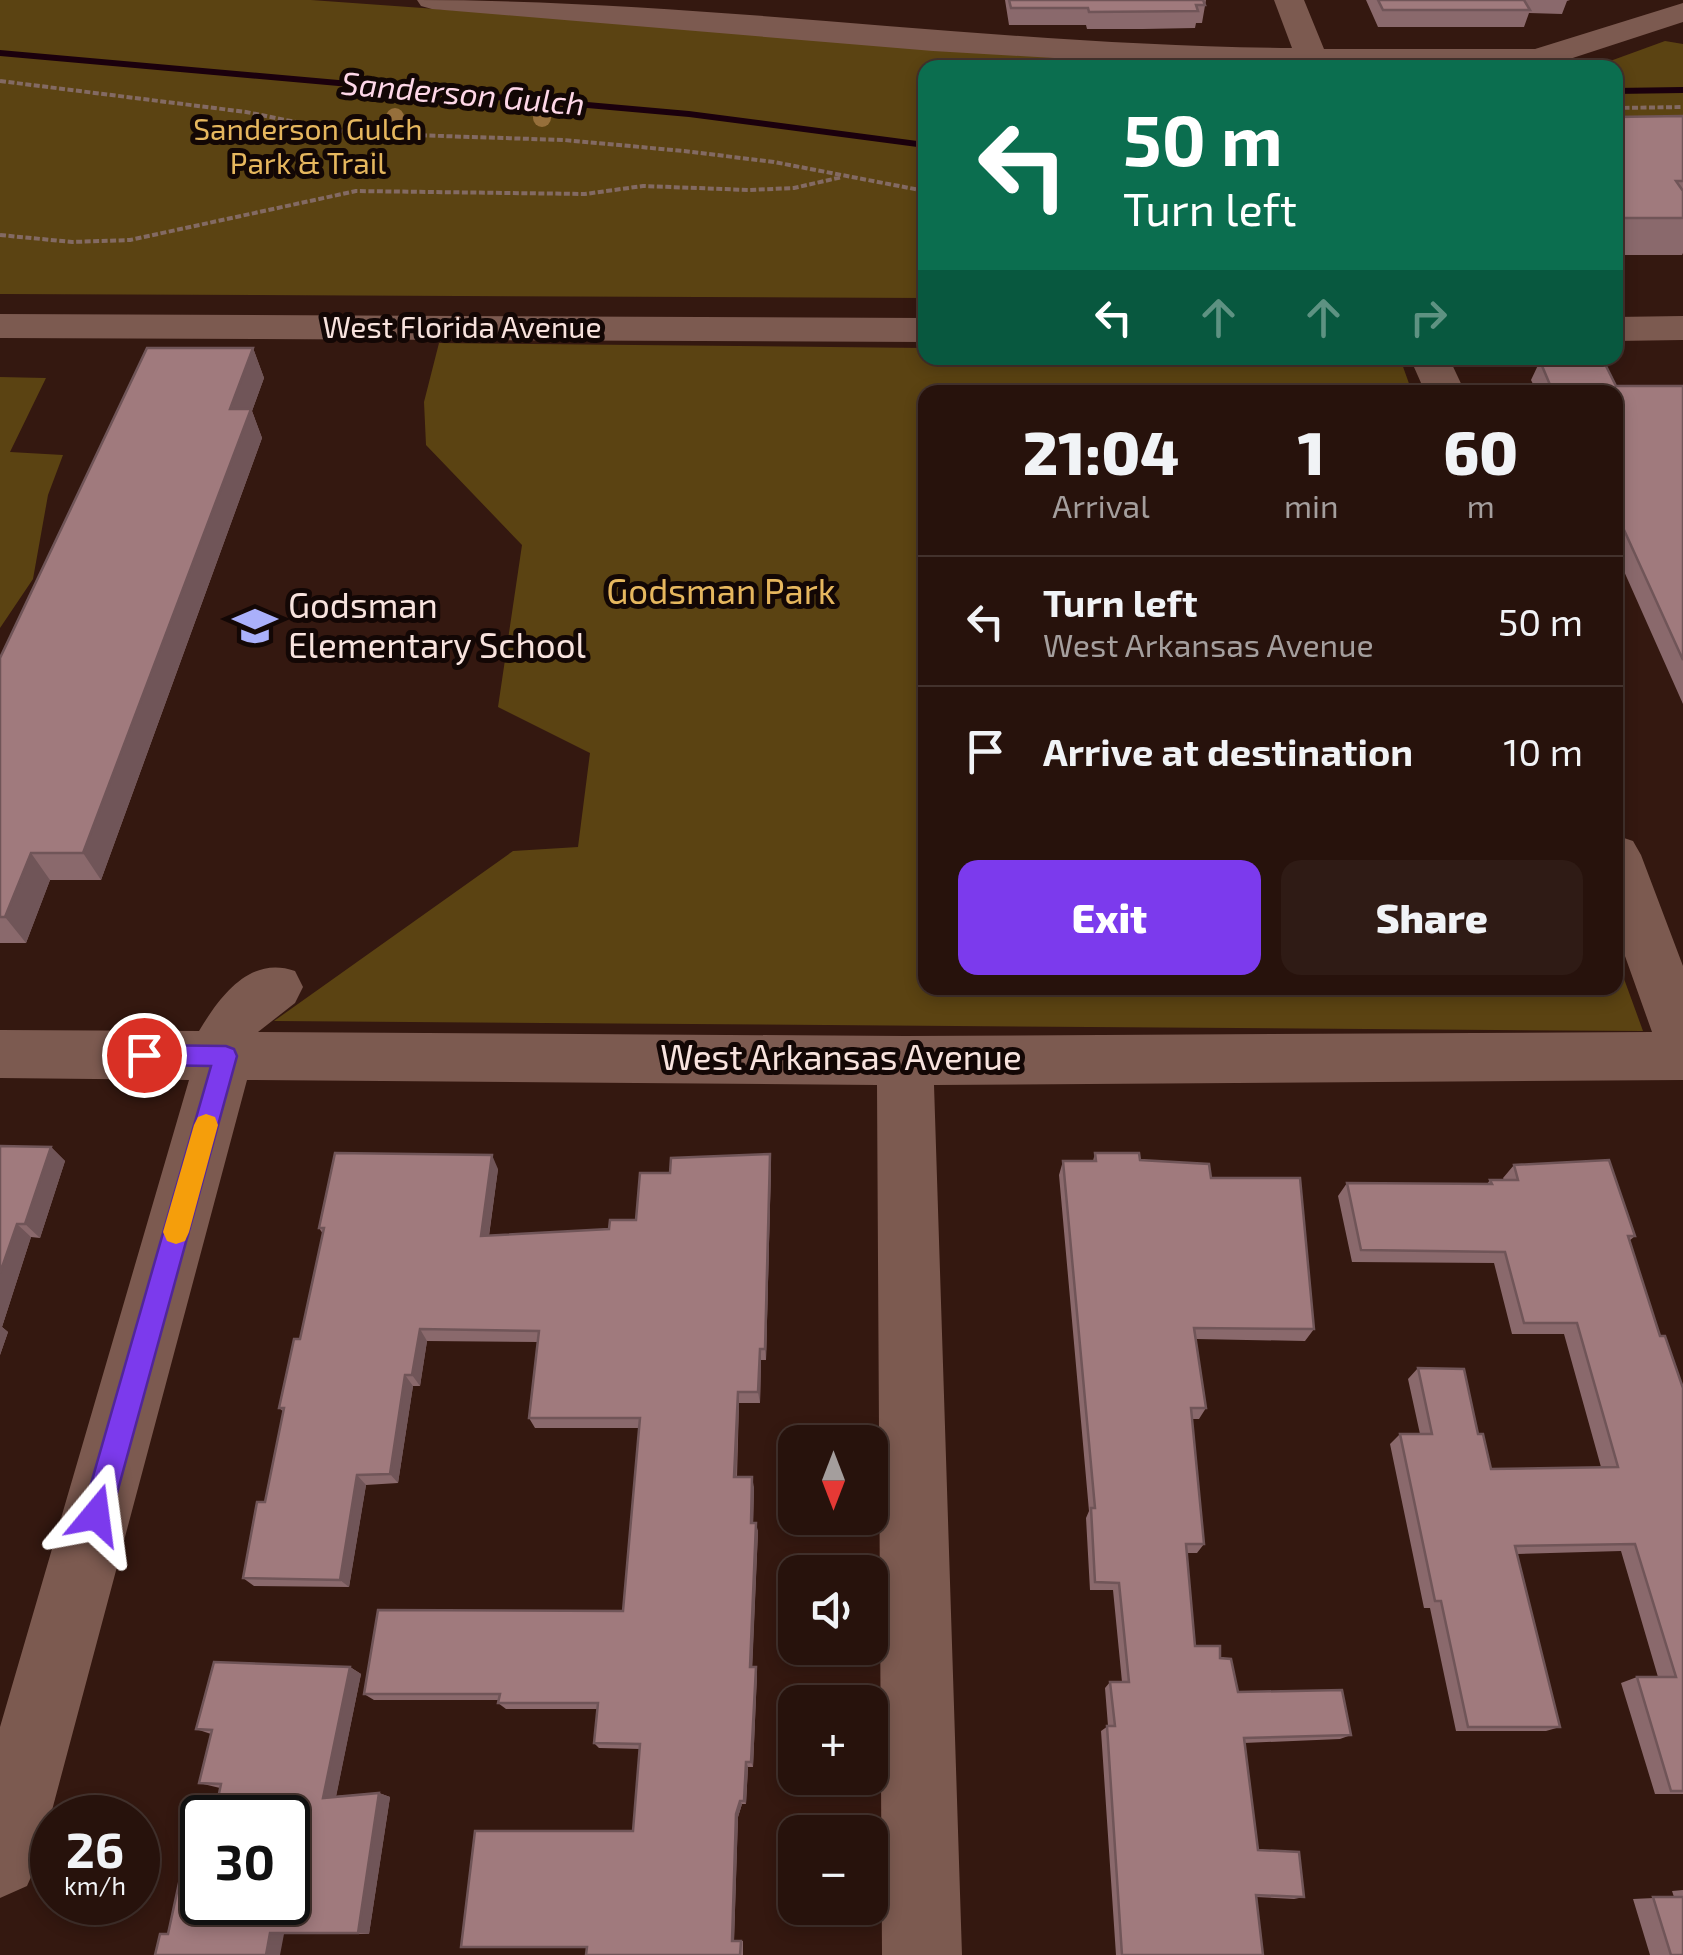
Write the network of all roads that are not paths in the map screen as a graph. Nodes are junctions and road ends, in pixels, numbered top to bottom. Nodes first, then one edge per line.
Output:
1 (432, 0) edge
2 (1289, 0) edge
3 (579, 6) edge
4 (1683, 12) edge
5 (1252, 60) edge
6 (1313, 60) edge
7 (1482, 60) edge
8 (0, 326) edge
9 (1683, 328) edge
10 (1623, 329) edge
11 (918, 330) edge
12 (1623, 877) edge
13 (275, 987) dead end
14 (1683, 1040) edge
15 (0, 1054) edge
16 (220, 1056) junction
17 (1683, 1056) edge
18 (905, 1060) junction
19 (0, 1859) edge
20 (922, 1955) edge

1 - 3 street
2 - 6 street
3 - 5 street
4 - 7 street
8 - 11 street, West Florida Avenue
9 - 10 street
12 - 14 street
13 - 16 street
15 - 16 street, West Arkansas Avenue
16 - 18 street, West Arkansas Avenue
16 - 19 street
17 - 18 street, West Arkansas Avenue
18 - 20 street

